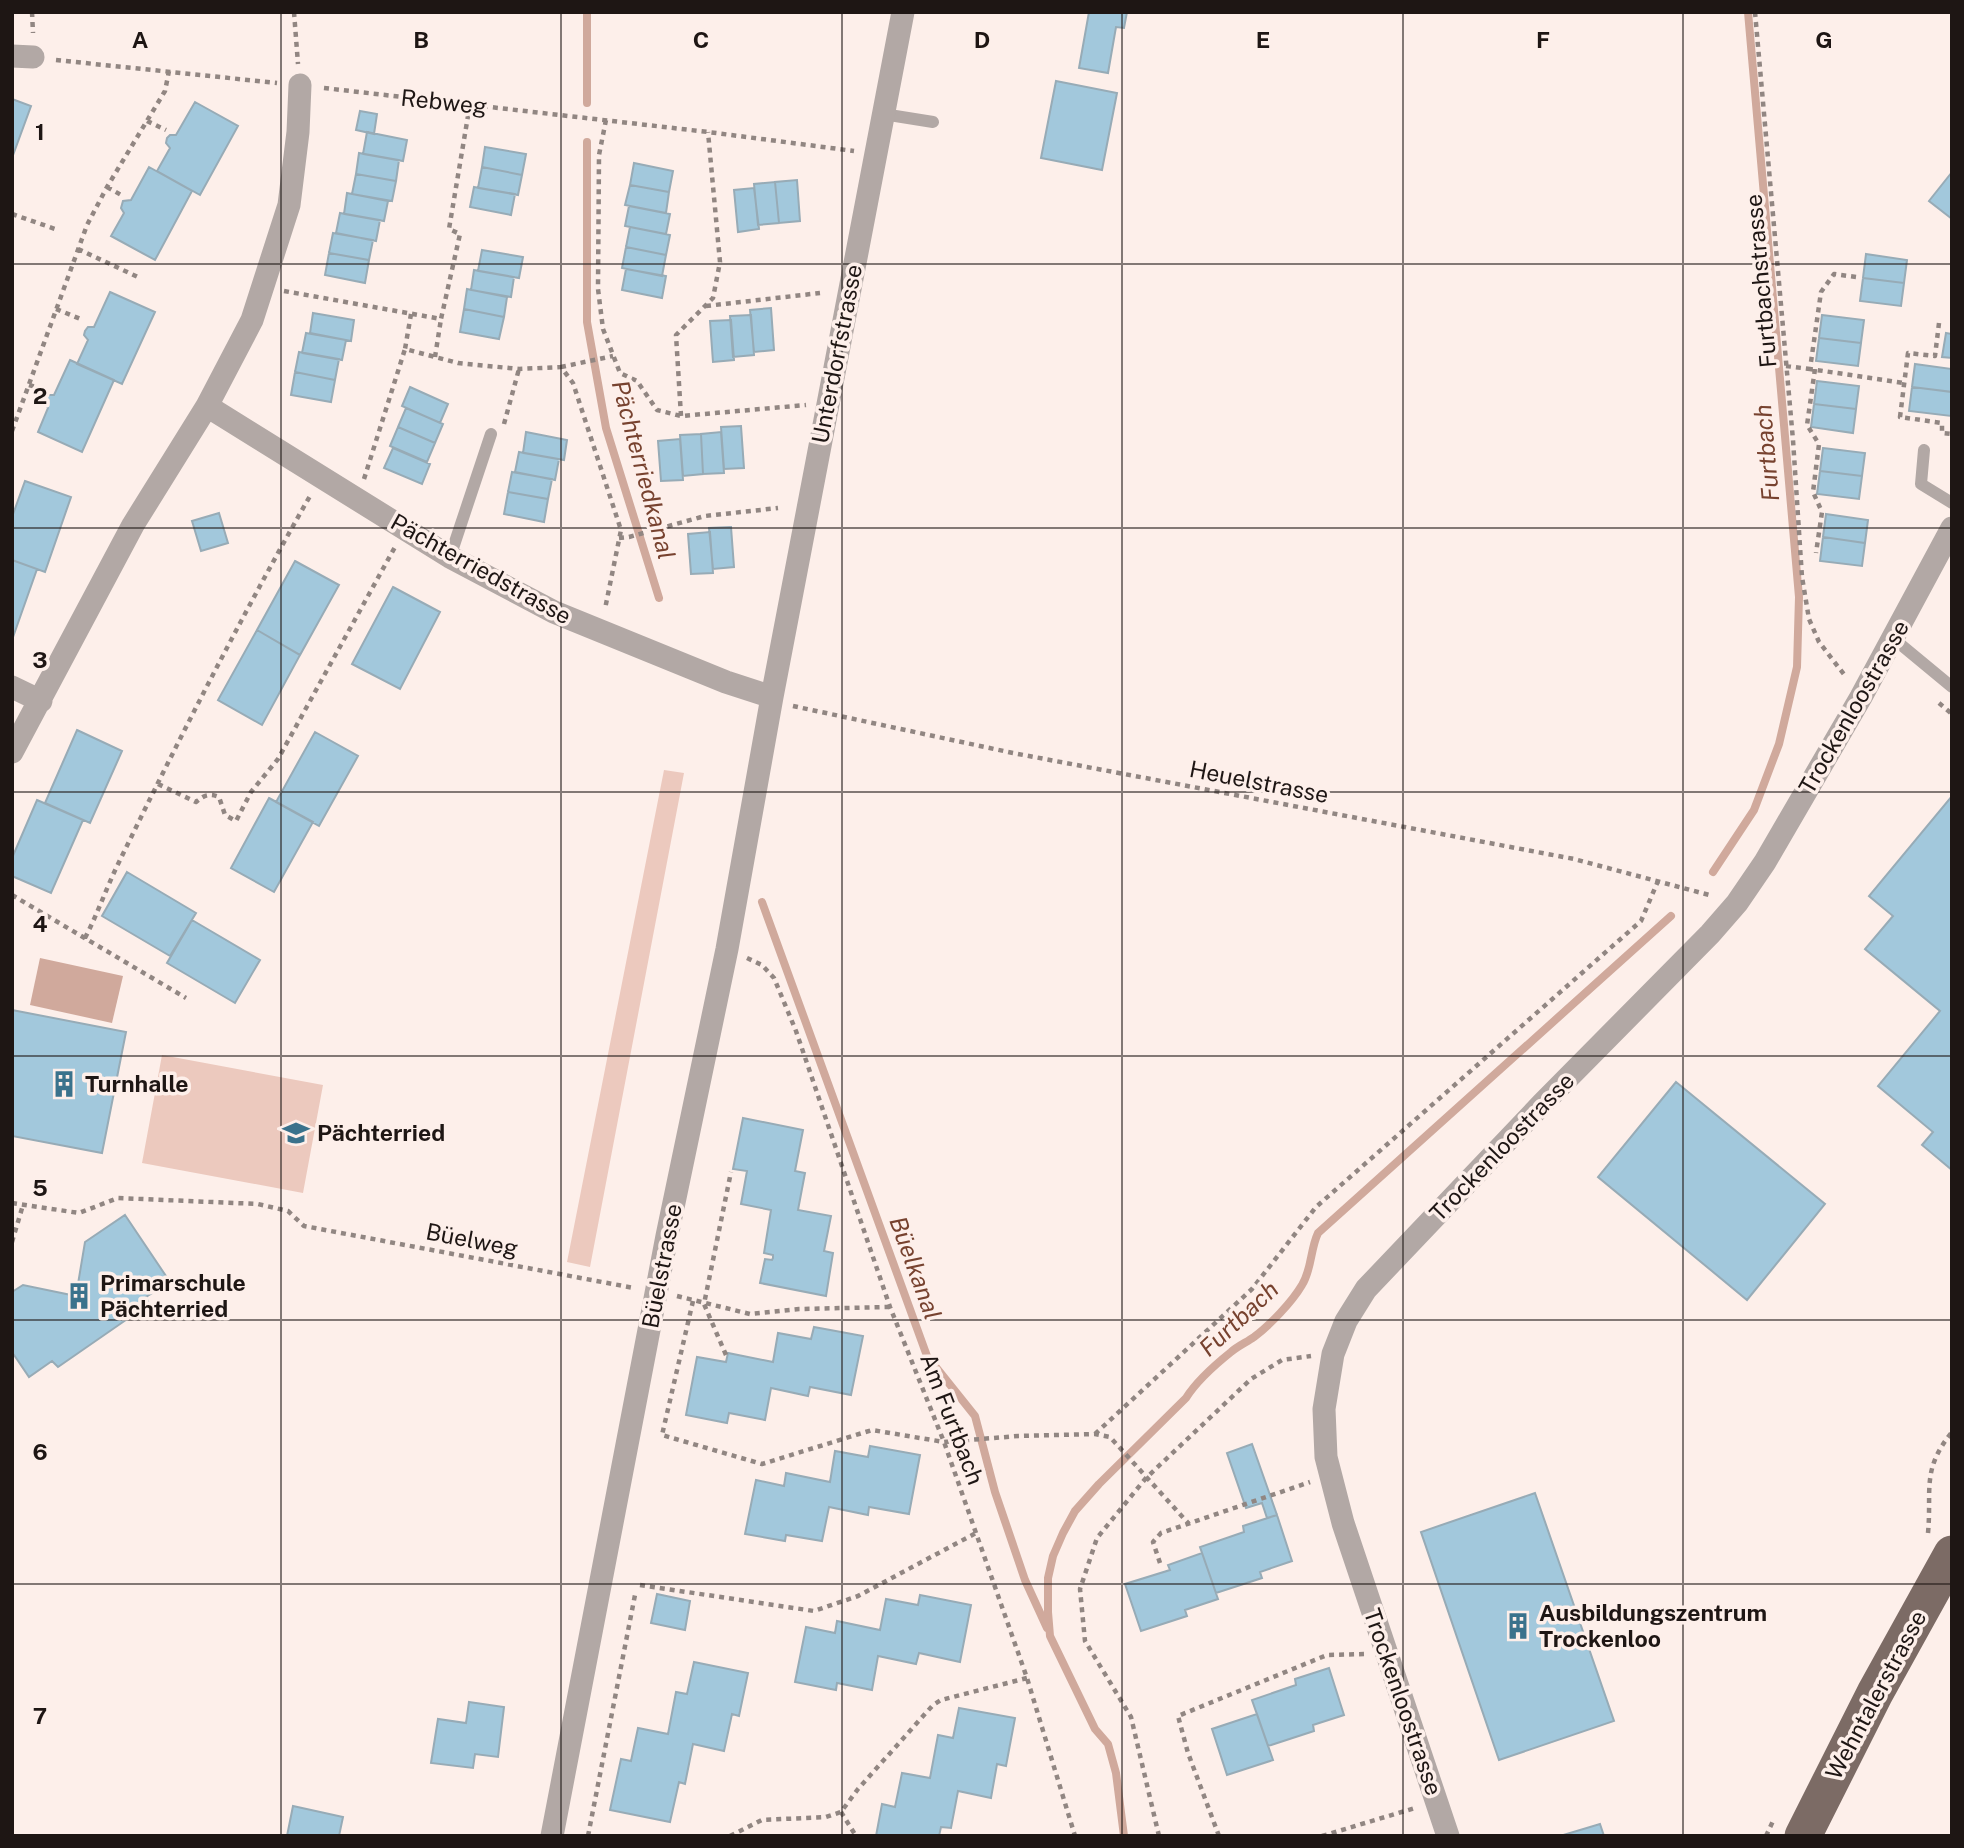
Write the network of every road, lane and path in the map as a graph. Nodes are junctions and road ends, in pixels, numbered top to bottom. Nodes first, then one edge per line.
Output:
1 (294, 12) edge
2 (903, 12) edge
3 (1755, 12) edge
4 (23, 56) edge
5 (169, 71) junction
6 (300, 85) junction
7 (470, 104) junction
8 (883, 114) junction
9 (606, 120) junction
10 (147, 121) junction
11 (933, 122) dead end
12 (166, 130) dead end
13 (708, 132) junction
14 (876, 154) junction
15 (107, 187) junction
16 (123, 196) dead end
17 (12, 214) edge
18 (58, 230) dead end
19 (78, 249) junction
20 (1856, 277) dead end
21 (140, 278) dead end
22 (262, 288) junction
23 (820, 293) dead end
24 (705, 306) junction
25 (56, 309) junction
26 (411, 314) junction
27 (441, 319) junction
28 (83, 320) dead end
29 (1939, 323) dead end
30 (405, 349) junction
31 (613, 356) junction
32 (435, 357) junction
33 (1786, 366) junction
34 (562, 367) junction
35 (1812, 369) junction
36 (1904, 383) junction
37 (29, 385) junction
38 (43, 388) dead end
39 (828, 402) junction
40 (207, 406) junction
41 (681, 416) junction
42 (12, 431) edge
43 (491, 434) dead end
44 (1952, 434) edge
45 (1924, 450) dead end
46 (321, 477) junction
47 (357, 499) junction
48 (1952, 503) edge
49 (778, 508) dead end
50 (1952, 528) edge
51 (405, 530) junction
52 (619, 538) junction
53 (1816, 553) dead end
54 (450, 558) junction
55 (601, 631) junction
56 (1894, 639) junction
57 (12, 687) edge
58 (1952, 687) edge
59 (1861, 697) junction
60 (772, 699) junction
61 (41, 701) junction
62 (12, 752) edge
63 (158, 784) junction
64 (1658, 881) junction
65 (12, 895) edge
66 (1737, 903) junction
67 (85, 938) junction
68 (741, 956) dead end
69 (186, 998) dead end
70 (731, 1172) dead end
71 (12, 1203) edge
72 (23, 1205) junction
73 (12, 1242) edge
74 (634, 1289) dead end
75 (677, 1296) dead end
76 (693, 1301) junction
77 (704, 1304) junction
78 (890, 1307) junction
79 (1333, 1354) junction
80 (726, 1355) dead end
81 (1952, 1432) edge
82 (1095, 1434) junction
83 (944, 1442) junction
84 (1146, 1478) junction
85 (1311, 1482) dead end
86 (1189, 1524) junction
87 (976, 1533) junction
88 (1939, 1548) edge
89 (1160, 1563) dead end
90 (640, 1585) dead end
91 (635, 1595) dead end
92 (1367, 1653) dead end
93 (1027, 1678) junction
94 (1420, 1807) dead end
95 (841, 1812) junction
96 (1791, 1823) edge
97 (552, 1836) edge
98 (588, 1836) edge
99 (730, 1836) edge
100 (856, 1836) edge
101 (1074, 1836) edge
102 (1159, 1836) edge
103 (1219, 1836) edge
104 (1322, 1836) edge
105 (1448, 1836) edge
106 (1766, 1836) edge

1 - 6 path
2 - 8 street, Unterdorfstrasse
3 - 33 path, Furtbachstrasse
4 - 5 path, Rebweg
5 - 6 path, Rebweg
5 - 10 path
6 - 7 path, Rebweg
6 - 22 street
7 - 9 path, Rebweg
7 - 27 path
8 - 11 lane
8 - 14 street, Unterdorfstrasse
9 - 13 path, Rebweg
9 - 31 path
10 - 12 path
10 - 15 path
13 - 14 path, Rebweg
13 - 24 path
14 - 39 street, Unterdorfstrasse
15 - 16 path
15 - 19 path
17 - 18 path
19 - 21 path
19 - 25 path
20 - 35 path
22 - 26 path
22 - 40 street
23 - 24 path
24 - 41 path
25 - 28 path
25 - 37 path
26 - 27 path
26 - 30 path
27 - 32 path
29 - 36 path
30 - 32 path
30 - 47 path
31 - 34 path
31 - 41 path
32 - 34 path
33 - 35 path
33 - 59 path, Furtbachstrasse
34 - 52 path
35 - 36 path
35 - 53 path
36 - 44 path
37 - 38 path
37 - 42 path
39 - 41 path
39 - 60 street, Unterdorfstrasse
40 - 46 street, Pächterriedstrasse
40 - 61 street
43 - 54 lane
45 - 48 lane
46 - 47 street, Pächterriedstrasse
46 - 63 path
47 - 51 street, Pächterriedstrasse
49 - 52 path
50 - 56 street, Trockenloostrasse
51 - 54 street, Pächterriedstrasse
51 - 63 path
52 - 55 path
54 - 55 street, Pächterriedstrasse
55 - 60 street, Pächterriedstrasse
56 - 58 lane
56 - 59 street, Trockenloostrasse
57 - 61 street
59 - 66 street, Trockenloostrasse
60 - 64 path, Heuelstrasse
60 - 97 street, Büelstrasse
61 - 62 street
63 - 67 path
64 - 66 path, Heuelstrasse
64 - 82 path
65 - 67 path
66 - 79 street, Trockenloostrasse
67 - 69 path
68 - 78 path, Am Furtbach
70 - 77 path
71 - 72 path
72 - 73 path
72 - 74 path, Büelweg
75 - 76 path
76 - 77 path
76 - 83 path
77 - 78 path
77 - 80 path
78 - 83 path, Am Furtbach
79 - 84 path
79 - 105 street, Trockenloostrasse
81 - 88 path
82 - 83 path
82 - 84 path
83 - 87 path, Am Furtbach
84 - 86 path
84 - 102 path
85 - 86 path
86 - 89 path
87 - 90 path
87 - 93 path, Am Furtbach
88 - 96 main road, Wehntalerstrasse
91 - 98 path
92 - 103 path
93 - 95 path
93 - 101 path, Am Furtbach
94 - 104 path
95 - 99 path
95 - 100 path
96 - 106 path

